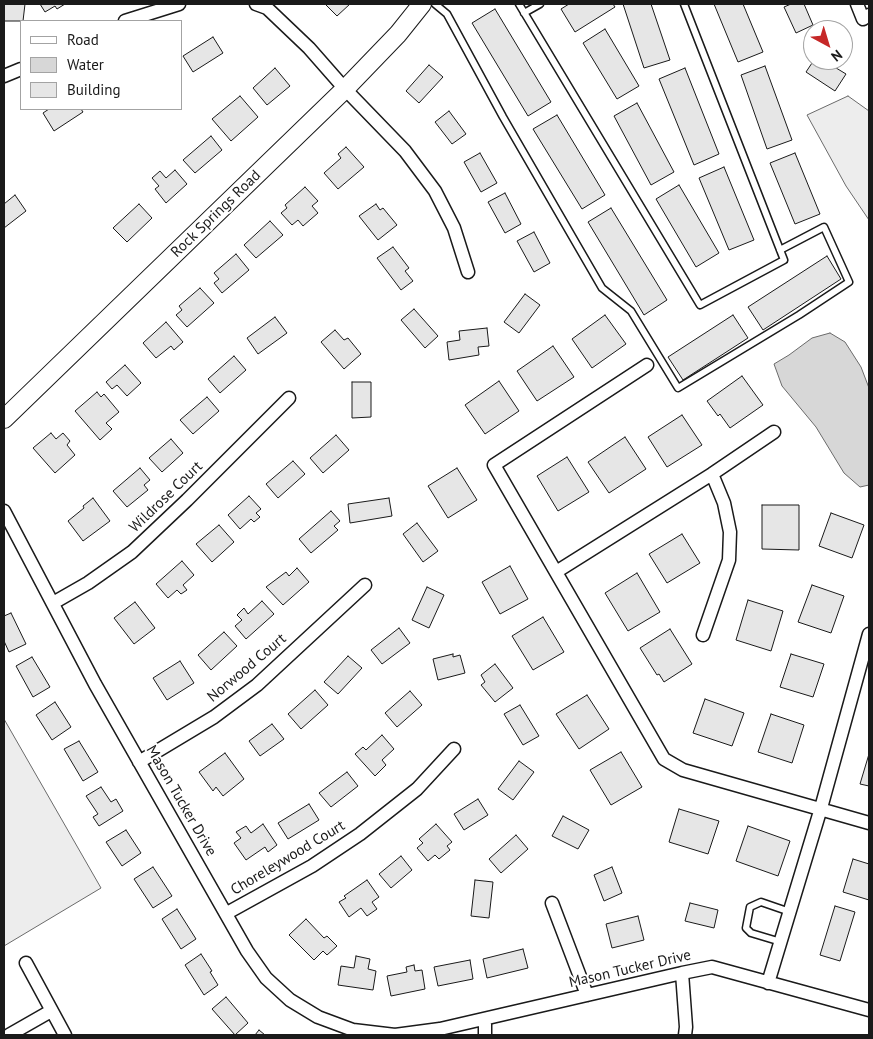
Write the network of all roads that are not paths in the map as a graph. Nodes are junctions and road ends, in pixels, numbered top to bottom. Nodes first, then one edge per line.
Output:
1 (179, 4) edge
2 (256, 4) edge
3 (422, 4) edge
4 (434, 4) edge
5 (519, 4) edge
6 (540, 4) edge
7 (684, 4) edge
8 (857, 4) edge
9 (524, 13) junction
10 (869, 15) edge
11 (128, 20) edge
12 (20, 69) edge
13 (4, 76) edge
14 (345, 89) junction
15 (780, 250) junction
16 (468, 272) dead end
17 (647, 365) dead end
18 (289, 398) dead end
19 (4, 419) edge
20 (774, 432) dead end
21 (712, 474) junction
22 (4, 511) edge
23 (556, 572) junction
24 (365, 585) dead end
25 (53, 603) junction
26 (869, 634) edge
27 (703, 635) dead end
28 (454, 749) dead end
29 (139, 762) junction
30 (821, 808) junction
31 (869, 823) edge
32 (552, 903) dead end
33 (790, 912) junction
34 (227, 913) junction
35 (781, 942) junction
36 (26, 963) dead end
37 (682, 972) junction
38 (768, 983) junction
39 (587, 995) junction
40 (869, 1010) edge
41 (51, 1011) junction
42 (485, 1019) junction
43 (9, 1035) edge
44 (65, 1035) edge
45 (395, 1035) edge
46 (485, 1035) edge
47 (685, 1035) edge

1 - 11 street
2 - 14 street
3 - 14 street, Rock Springs Road
4 - 15 lane
5 - 9 lane
6 - 9 lane
7 - 15 lane
8 - 10 street
9 - 15 lane
12 - 13 street
14 - 16 street
14 - 19 street, Rock Springs Road
17 - 23 street
18 - 25 street, Wildrose Court
20 - 21 street
21 - 23 street
21 - 27 street
22 - 25 street, Mason Tucker Drive
23 - 30 street
24 - 29 street, Norwood Court
25 - 29 street, Mason Tucker Drive
26 - 30 street
28 - 34 street, Choreleywood Court
29 - 34 street, Mason Tucker Drive
30 - 31 street
30 - 33 street
32 - 39 street
33 - 35 street
33 - 35 lane
34 - 45 street, Mason Tucker Drive
35 - 38 street
36 - 41 street
37 - 38 street, Mason Tucker Drive
37 - 39 street, Mason Tucker Drive
37 - 47 street
38 - 40 street, Mason Tucker Drive
39 - 42 street, Mason Tucker Drive
41 - 43 street
41 - 44 street
42 - 45 street, Mason Tucker Drive
42 - 46 street

